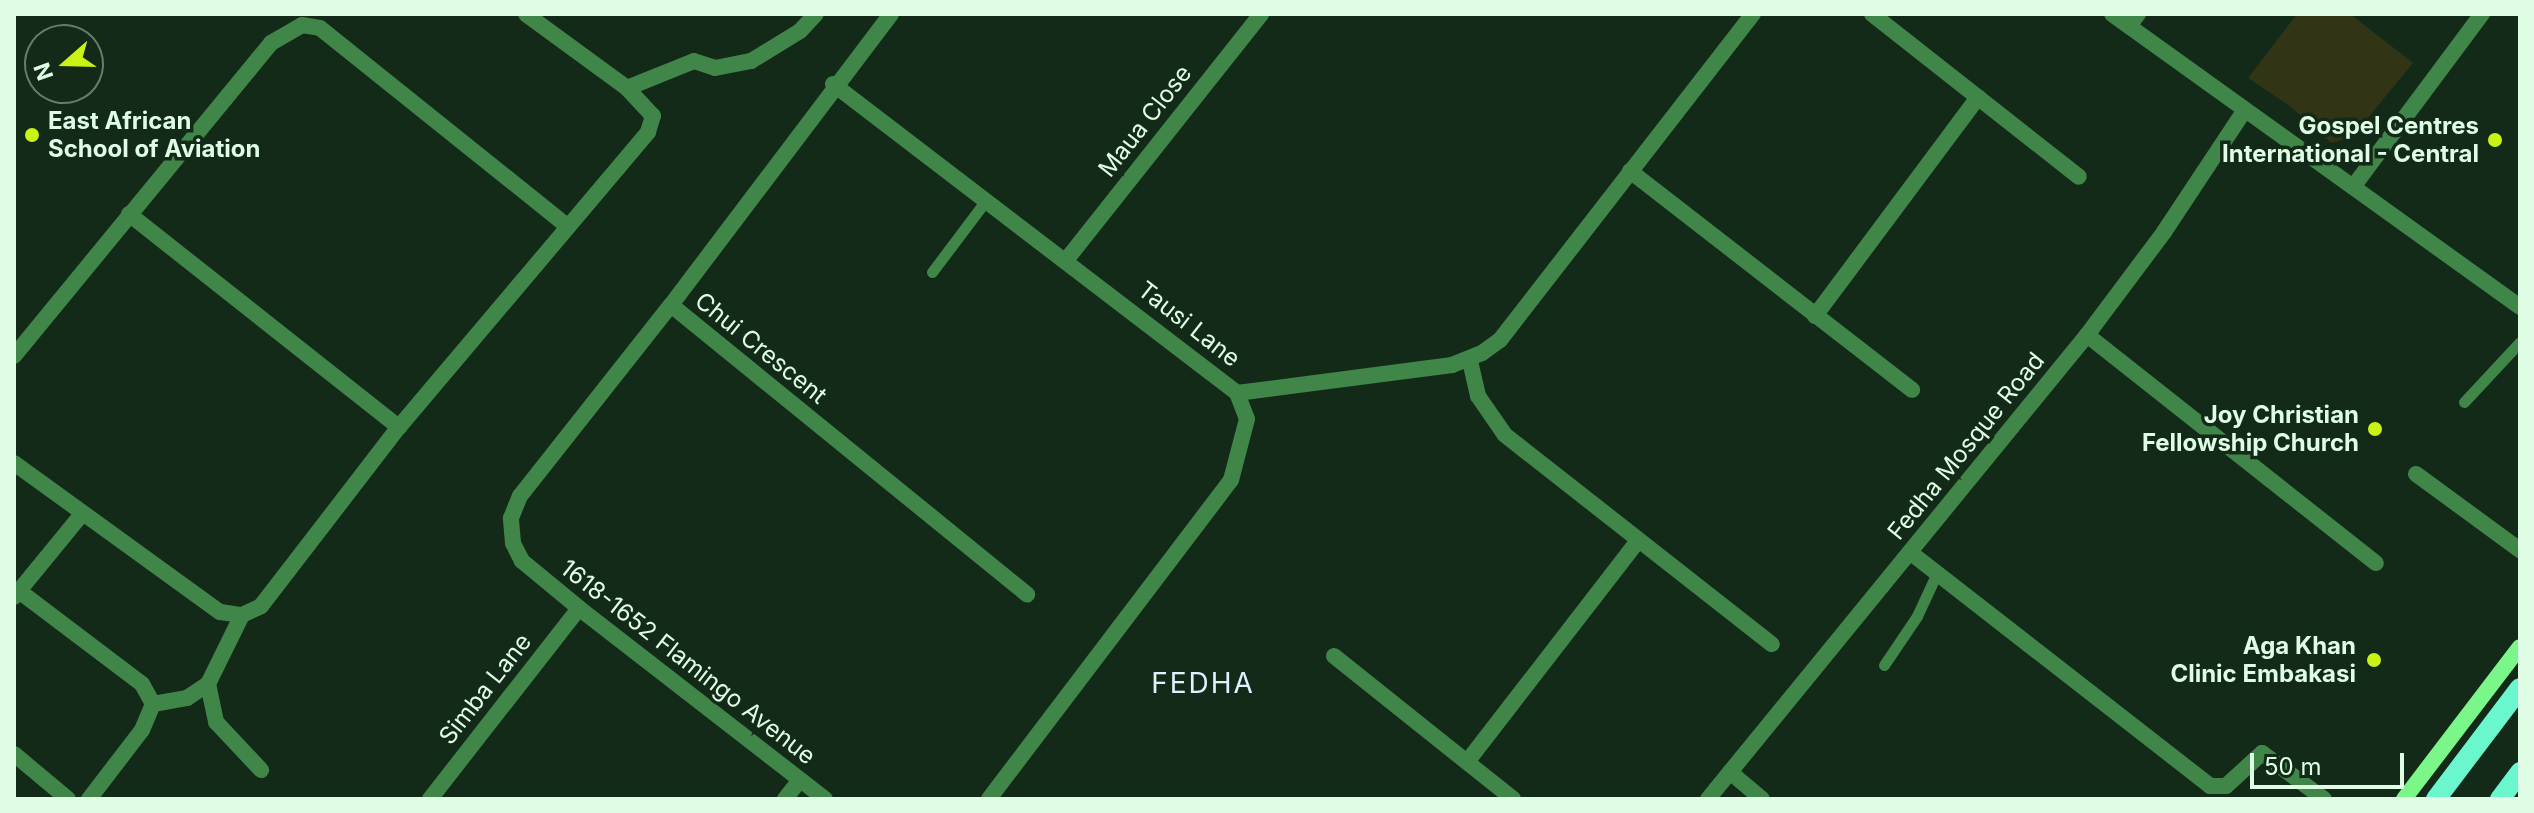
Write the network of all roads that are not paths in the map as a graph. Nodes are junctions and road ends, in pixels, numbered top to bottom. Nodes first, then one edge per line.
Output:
1 (526, 14) edge
2 (816, 14) edge
3 (891, 14) edge
4 (1261, 14) edge
5 (1753, 14) edge
6 (1872, 14) edge
7 (2112, 14) edge
8 (2482, 14) edge
9 (2134, 20) edge
10 (833, 84) junction
11 (627, 88) junction
12 (1978, 97) junction
13 (2244, 111) junction
14 (1630, 171) junction
15 (2079, 177) dead end
16 (2353, 187) junction
17 (987, 199) junction
18 (129, 214) junction
19 (567, 226) junction
20 (1067, 259) junction
21 (932, 272) dead end
22 (671, 305) junction
23 (2520, 307) edge
24 (1815, 316) junction
25 (2087, 335) junction
26 (2520, 342) edge
27 (14, 356) edge
28 (1470, 361) junction
29 (1912, 390) dead end
30 (1237, 393) junction
31 (2464, 402) dead end
32 (399, 427) junction
33 (14, 463) edge
34 (2416, 474) dead end
35 (82, 514) junction
36 (1638, 541) junction
37 (2520, 550) edge
38 (1911, 553) junction
39 (522, 561) joint
40 (2376, 563) dead end
41 (1937, 573) junction
42 (16, 594) edge
43 (1027, 594) dead end
44 (579, 608) junction
45 (242, 615) junction
46 (1772, 644) dead end
47 (2520, 647) edge
48 (1334, 656) dead end
49 (1884, 665) dead end
50 (208, 684) junction
51 (2520, 688) edge
52 (153, 704) junction
53 (14, 754) edge
54 (1467, 762) junction
55 (261, 770) dead end
56 (1730, 772) junction
57 (2520, 772) edge
58 (800, 780) junction
59 (68, 799) edge
60 (89, 799) edge
61 (430, 799) edge
62 (785, 799) edge
63 (825, 799) edge
64 (989, 799) edge
65 (1513, 799) edge
66 (1708, 799) edge
67 (1762, 799) edge
68 (2324, 799) edge
69 (2404, 799) edge
70 (2436, 799) edge
71 (2500, 799) edge

1 - 11 street
2 - 11 street
3 - 10 street
4 - 20 street, Maua Close
5 - 14 street
6 - 12 street
7 - 9 street
8 - 16 street
9 - 13 street
10 - 17 street, Tausi Lane
10 - 22 street
11 - 19 street
12 - 15 street
12 - 24 street
13 - 16 street
13 - 25 street, Fedha Mosque Road
14 - 24 street
14 - 28 street
16 - 23 street
17 - 20 street, Tausi Lane
17 - 21 lane
18 - 19 street
18 - 27 street
18 - 32 street
19 - 32 street
20 - 30 street, Tausi Lane
22 - 39 street, Chui Crescent
22 - 43 street, Chui Crescent
24 - 29 street
25 - 38 street, Fedha Mosque Road
25 - 40 street
26 - 31 lane
28 - 30 street
28 - 36 street
30 - 64 street, Tausi Lane
32 - 45 street
33 - 35 street
34 - 37 street
35 - 42 street
35 - 45 street
36 - 46 street
36 - 54 street
38 - 41 street
38 - 56 street, Fedha Mosque Road
39 - 44 street, 1618-1652 Flamingo Avenue
41 - 49 lane
41 - 68 street
42 - 52 street
44 - 58 street, 1618-1652 Flamingo Avenue
44 - 61 street, Simba Lane
45 - 50 street
47 - 69 main road
48 - 54 street
50 - 52 street
50 - 55 street
51 - 70 main road
52 - 60 street
53 - 59 street
54 - 65 street
56 - 66 street, Fedha Mosque Road
56 - 67 street
57 - 71 main road
58 - 62 street
58 - 63 street, 1618-1652 Flamingo Avenue

